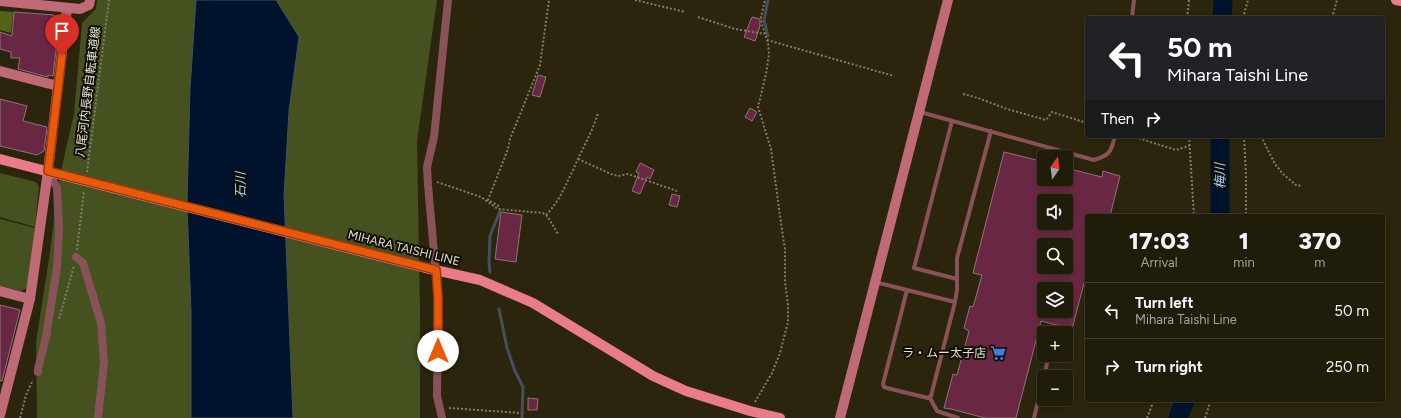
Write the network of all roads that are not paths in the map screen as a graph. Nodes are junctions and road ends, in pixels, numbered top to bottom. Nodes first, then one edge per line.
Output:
1 (90, 0) edge
2 (448, 0) edge
3 (948, 0) edge
4 (1134, 0) edge
5 (1396, 0) edge
6 (0, 1) edge
7 (1401, 1) edge
8 (67, 8) junction
9 (1132, 16) edge
10 (0, 71) edge
11 (58, 86) junction
12 (919, 112) junction
13 (952, 121) junction
14 (991, 131) junction
15 (1115, 138) edge
16 (0, 159) edge
17 (48, 171) junction
18 (76, 257) road end
19 (431, 269) junction
20 (957, 279) junction
21 (875, 281) junction
22 (907, 290) junction
23 (0, 291) edge
24 (30, 299) junction
25 (955, 302) junction
26 (1047, 362) edge
27 (38, 372) dead end
28 (930, 398) junction
29 (0, 415) edge
30 (98, 418) edge
31 (442, 418) edge
32 (780, 418) edge
33 (840, 418) edge
34 (958, 418) edge
35 (1034, 418) edge

1 - 8 street
2 - 19 street
3 - 12 street
4 - 9 lane
5 - 7 main road
6 - 8 street
8 - 11 street
10 - 11 street
11 - 17 street
12 - 13 lane
12 - 21 street
13 - 14 lane
13 - 20 lane
14 - 15 lane
14 - 20 lane
16 - 17 main road, MIHARA TAISHI LINE
17 - 19 main road, MIHARA TAISHI LINE, bridge
17 - 24 street
17 - 27 street
18 - 30 street
19 - 31 street
19 - 32 main road, MIHARA TAISHI LINE
20 - 25 lane
21 - 22 lane
21 - 33 street
22 - 25 lane
22 - 28 lane
23 - 24 street
24 - 29 street
25 - 28 lane
26 - 35 lane
28 - 34 lane

